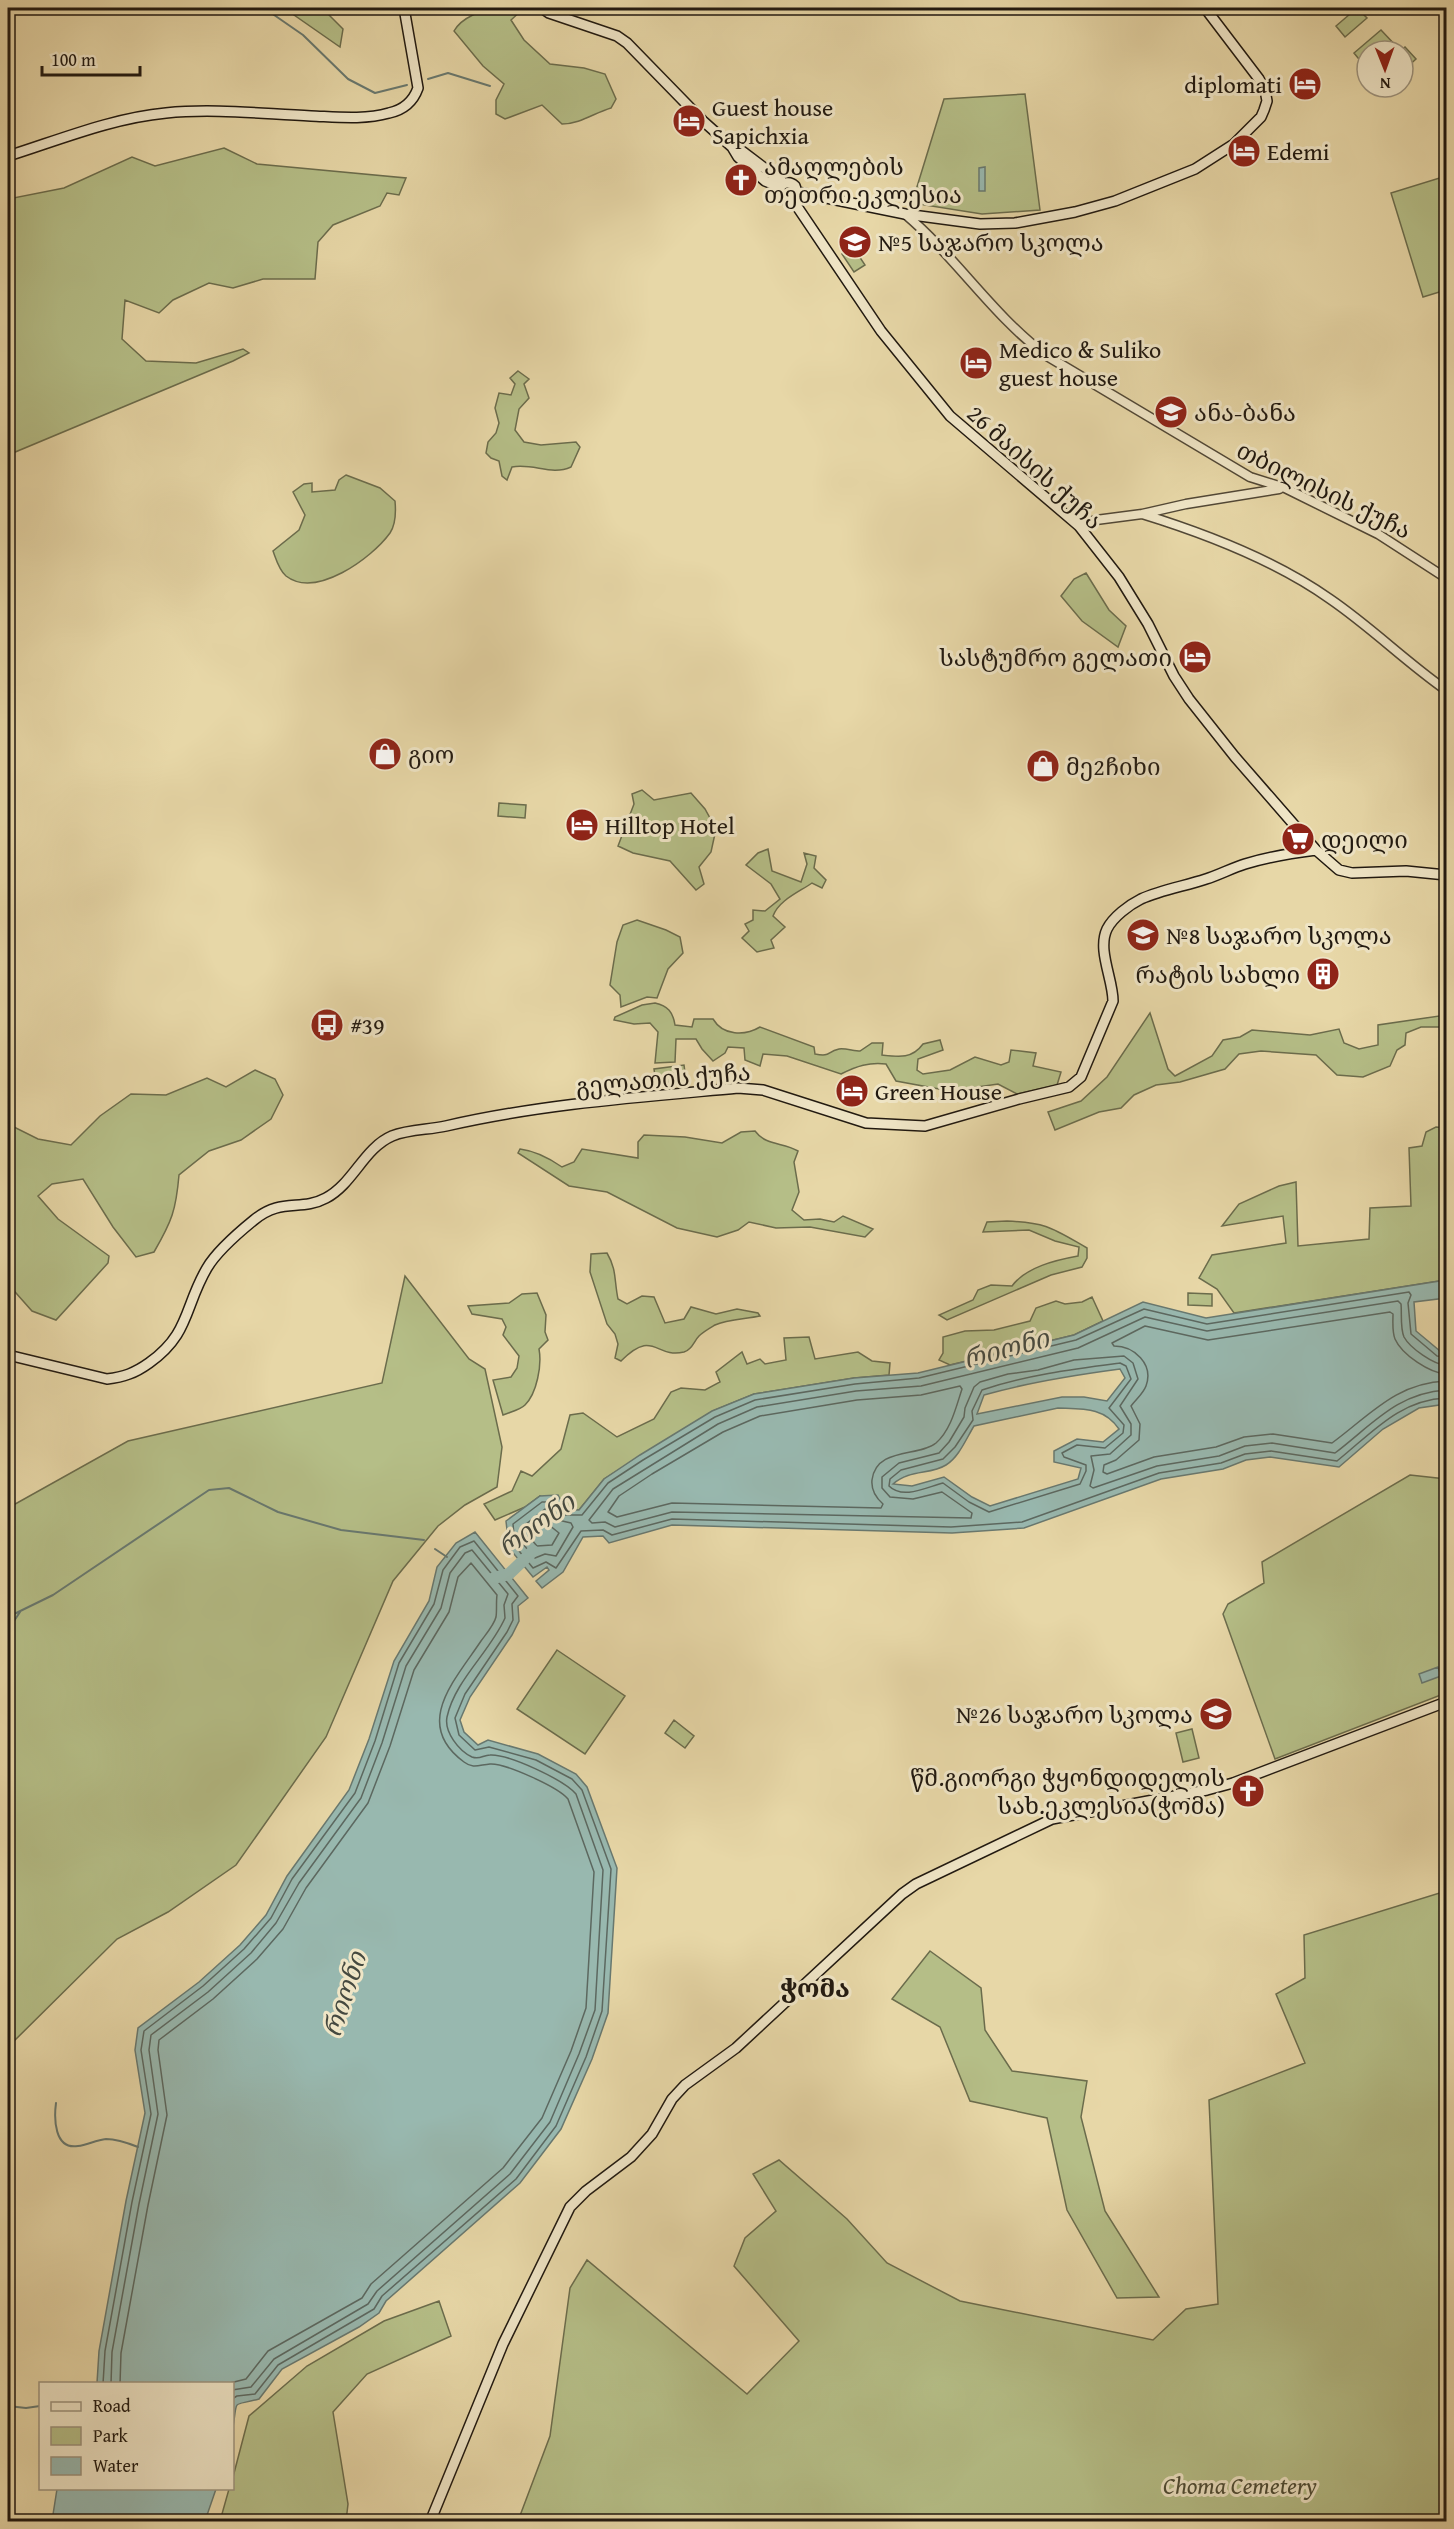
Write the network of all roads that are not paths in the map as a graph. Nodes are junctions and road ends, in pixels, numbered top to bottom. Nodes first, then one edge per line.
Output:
1 (404, 8) edge
2 (543, 8) edge
3 (1205, 8) edge
4 (8, 156) edge
5 (782, 185) junction
6 (795, 195) junction
7 (905, 213) junction
8 (1285, 488) junction
9 (1142, 514) junction
10 (1078, 526) junction
11 (1446, 578) edge
12 (1446, 690) edge
13 (1316, 850) junction
14 (1446, 875) edge
15 (8, 1355) edge
16 (1446, 1702) edge
17 (430, 2522) edge

1 - 4 main road
2 - 5 main road
3 - 7 main road
5 - 6 main road
5 - 6 main road
6 - 7 main road
6 - 10 main road, 26 მაისის ქუჩა
7 - 8 street, თბილისის ქუჩა
8 - 9 street
8 - 11 street, თბილისის ქუჩა
9 - 10 street
9 - 12 street
10 - 13 main road, 26 მაისის ქუჩა
13 - 14 main road
13 - 15 main road, გელათის ქუჩა
16 - 17 main road

